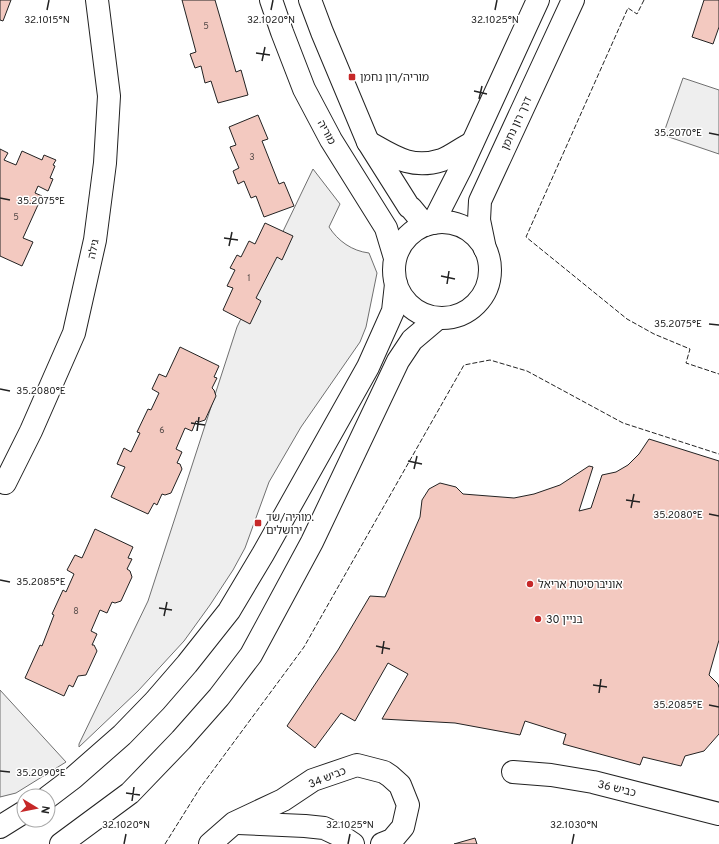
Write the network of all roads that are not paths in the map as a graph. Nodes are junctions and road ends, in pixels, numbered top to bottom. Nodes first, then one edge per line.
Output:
1 (97, 0) edge
2 (271, 0) edge
3 (310, 0) edge
4 (538, 0) edge
5 (573, 0) edge
6 (368, 142) junction
7 (472, 143) junction
8 (430, 224) junction
9 (486, 250) junction
10 (396, 258) junction
11 (396, 284) junction
12 (438, 318) junction
13 (5, 483) dead end
14 (513, 772) dead end
15 (56, 791) edge
16 (719, 814) edge
17 (16, 817) edge
18 (234, 823) junction
19 (0, 827) edge
20 (61, 844) edge
21 (210, 844) edge
22 (352, 844) edge
23 (382, 844) edge

1 - 13 main road, גילה
2 - 10 main road, מוריה
3 - 6 main road
4 - 7 main road
5 - 9 main road, דרך רון נחמן
6 - 7 main road
6 - 8 main road
7 - 8 main road
8 - 9 main road
8 - 10 main road
9 - 12 main road
10 - 11 main road
11 - 12 main road
11 - 15 main road
12 - 20 main road
14 - 16 main road, כביש 36
17 - 19 main road
18 - 21 main road, כביש 34
18 - 22 main road
18 - 23 main road, כביש 34

